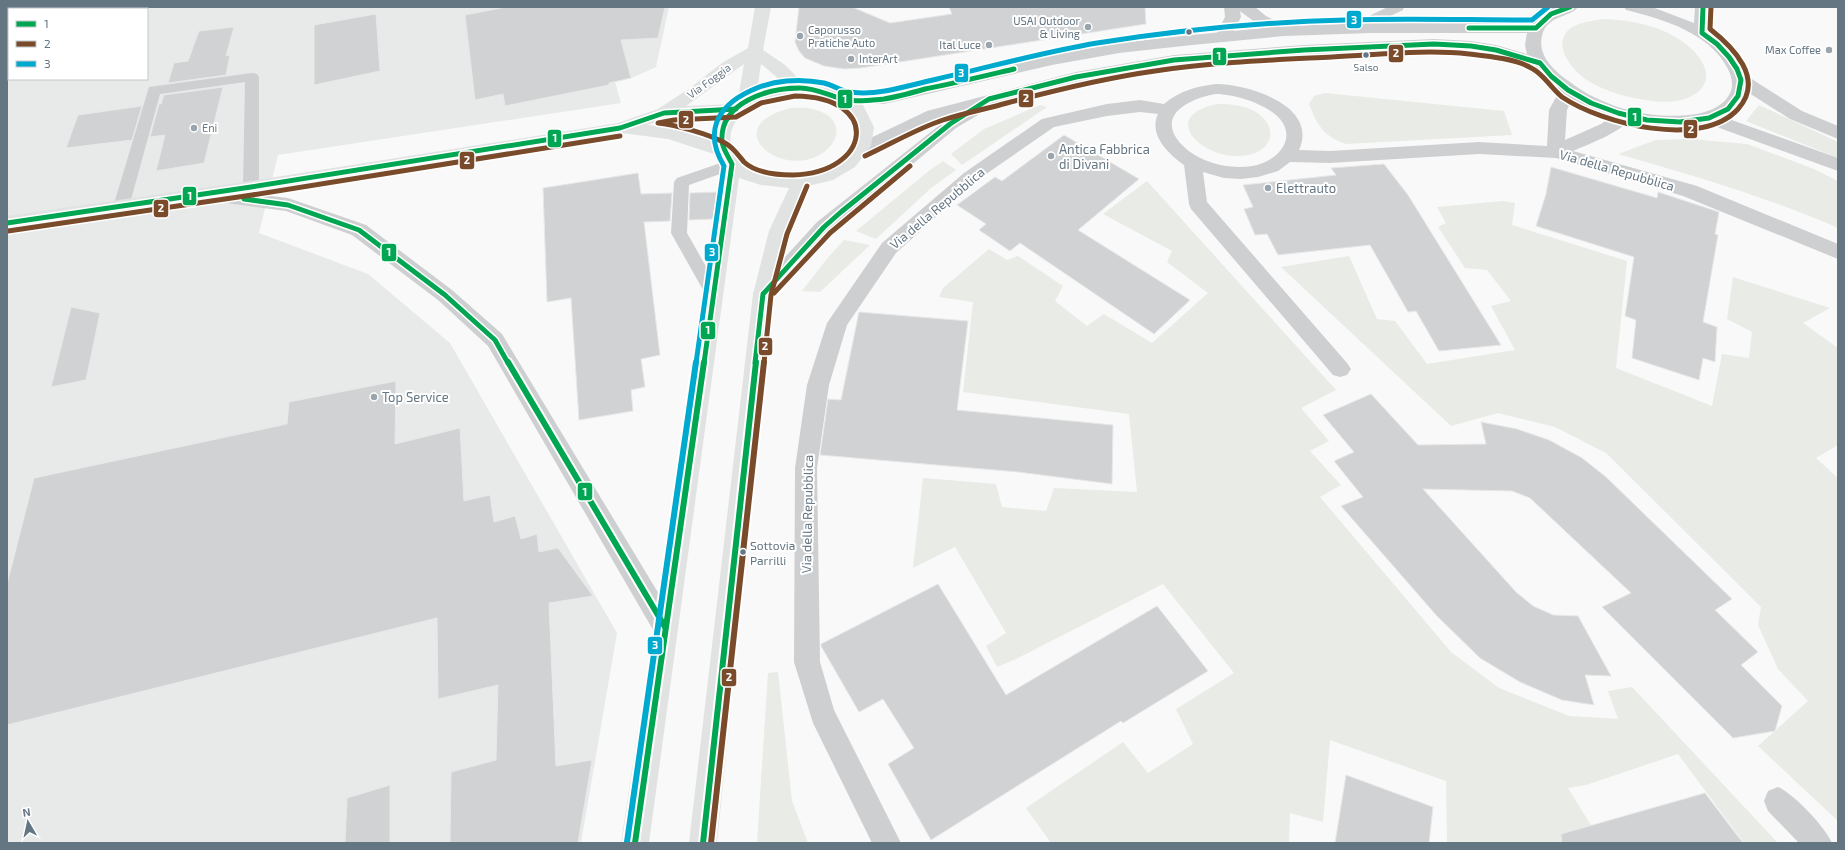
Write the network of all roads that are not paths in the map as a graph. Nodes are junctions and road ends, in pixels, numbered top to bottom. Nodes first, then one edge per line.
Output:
1 (763, 7) edge
2 (1232, 7) edge
3 (1245, 7) edge
4 (1398, 7) edge
5 (1703, 7) edge
6 (1559, 8) edge
7 (1644, 8) edge
8 (1372, 28) junction
9 (1536, 28) junction
10 (1284, 31) junction
11 (1702, 33) junction
12 (1223, 37) junction
13 (754, 51) junction
14 (1540, 63) junction
15 (1741, 80) junction
16 (799, 88) junction
17 (1568, 90) junction
18 (844, 99) junction
19 (989, 99) junction
20 (741, 106) junction
21 (1168, 110) junction
22 (664, 113) junction
23 (1625, 115) junction
24 (1709, 118) junction
25 (620, 128) junction
26 (1838, 134) edge
27 (862, 149) junction
28 (1556, 152) junction
29 (1288, 156) junction
30 (728, 157) junction
31 (1193, 162) junction
32 (1838, 165) edge
33 (800, 183) junction
34 (251, 187) junction
35 (205, 194) junction
36 (121, 207) junction
37 (7, 223) edge
38 (1838, 252) edge
39 (713, 293) junction
40 (763, 294) junction
41 (1340, 369) dead end
42 (665, 627) junction
43 (1778, 801) dead end
44 (634, 843) edge
45 (703, 843) edge
46 (887, 843) edge
47 (1818, 843) edge

1 - 13 main road
2 - 12 street
3 - 10 street
4 - 8 lane
5 - 11 street
6 - 9 street
7 - 11 street
8 - 9 street
8 - 10 street
9 - 14 street
10 - 12 street
11 - 15 street
12 - 18 street
13 - 16 main road
13 - 20 main road
13 - 22 main road, Via Foggia
14 - 17 street
14 - 19 street
15 - 24 street
15 - 26 street
16 - 18 main road
16 - 20 main road
17 - 23 street
17 - 28 street
18 - 27 main road
19 - 27 street
19 - 40 street
20 - 22 main road, Via Foggia
20 - 30 main road
21 - 29 street
21 - 31 street
21 - 46 street, Via della Repubblica
22 - 25 main road, Via Foggia
23 - 24 street
23 - 28 street
24 - 32 street
25 - 30 main road, Via Foggia
25 - 34 main road, Via Foggia
27 - 33 main road
28 - 29 street, Via della Repubblica
28 - 38 street, Via della Repubblica
29 - 31 street
30 - 33 main road
30 - 39 main road
30 - 39 lane
31 - 41 street
33 - 40 main road
34 - 35 main road, Via Foggia
34 - 36 lane
35 - 36 main road, Via Foggia
35 - 42 street
36 - 37 main road, Via Foggia
39 - 42 main road
40 - 45 main road
42 - 44 main road
43 - 47 street

